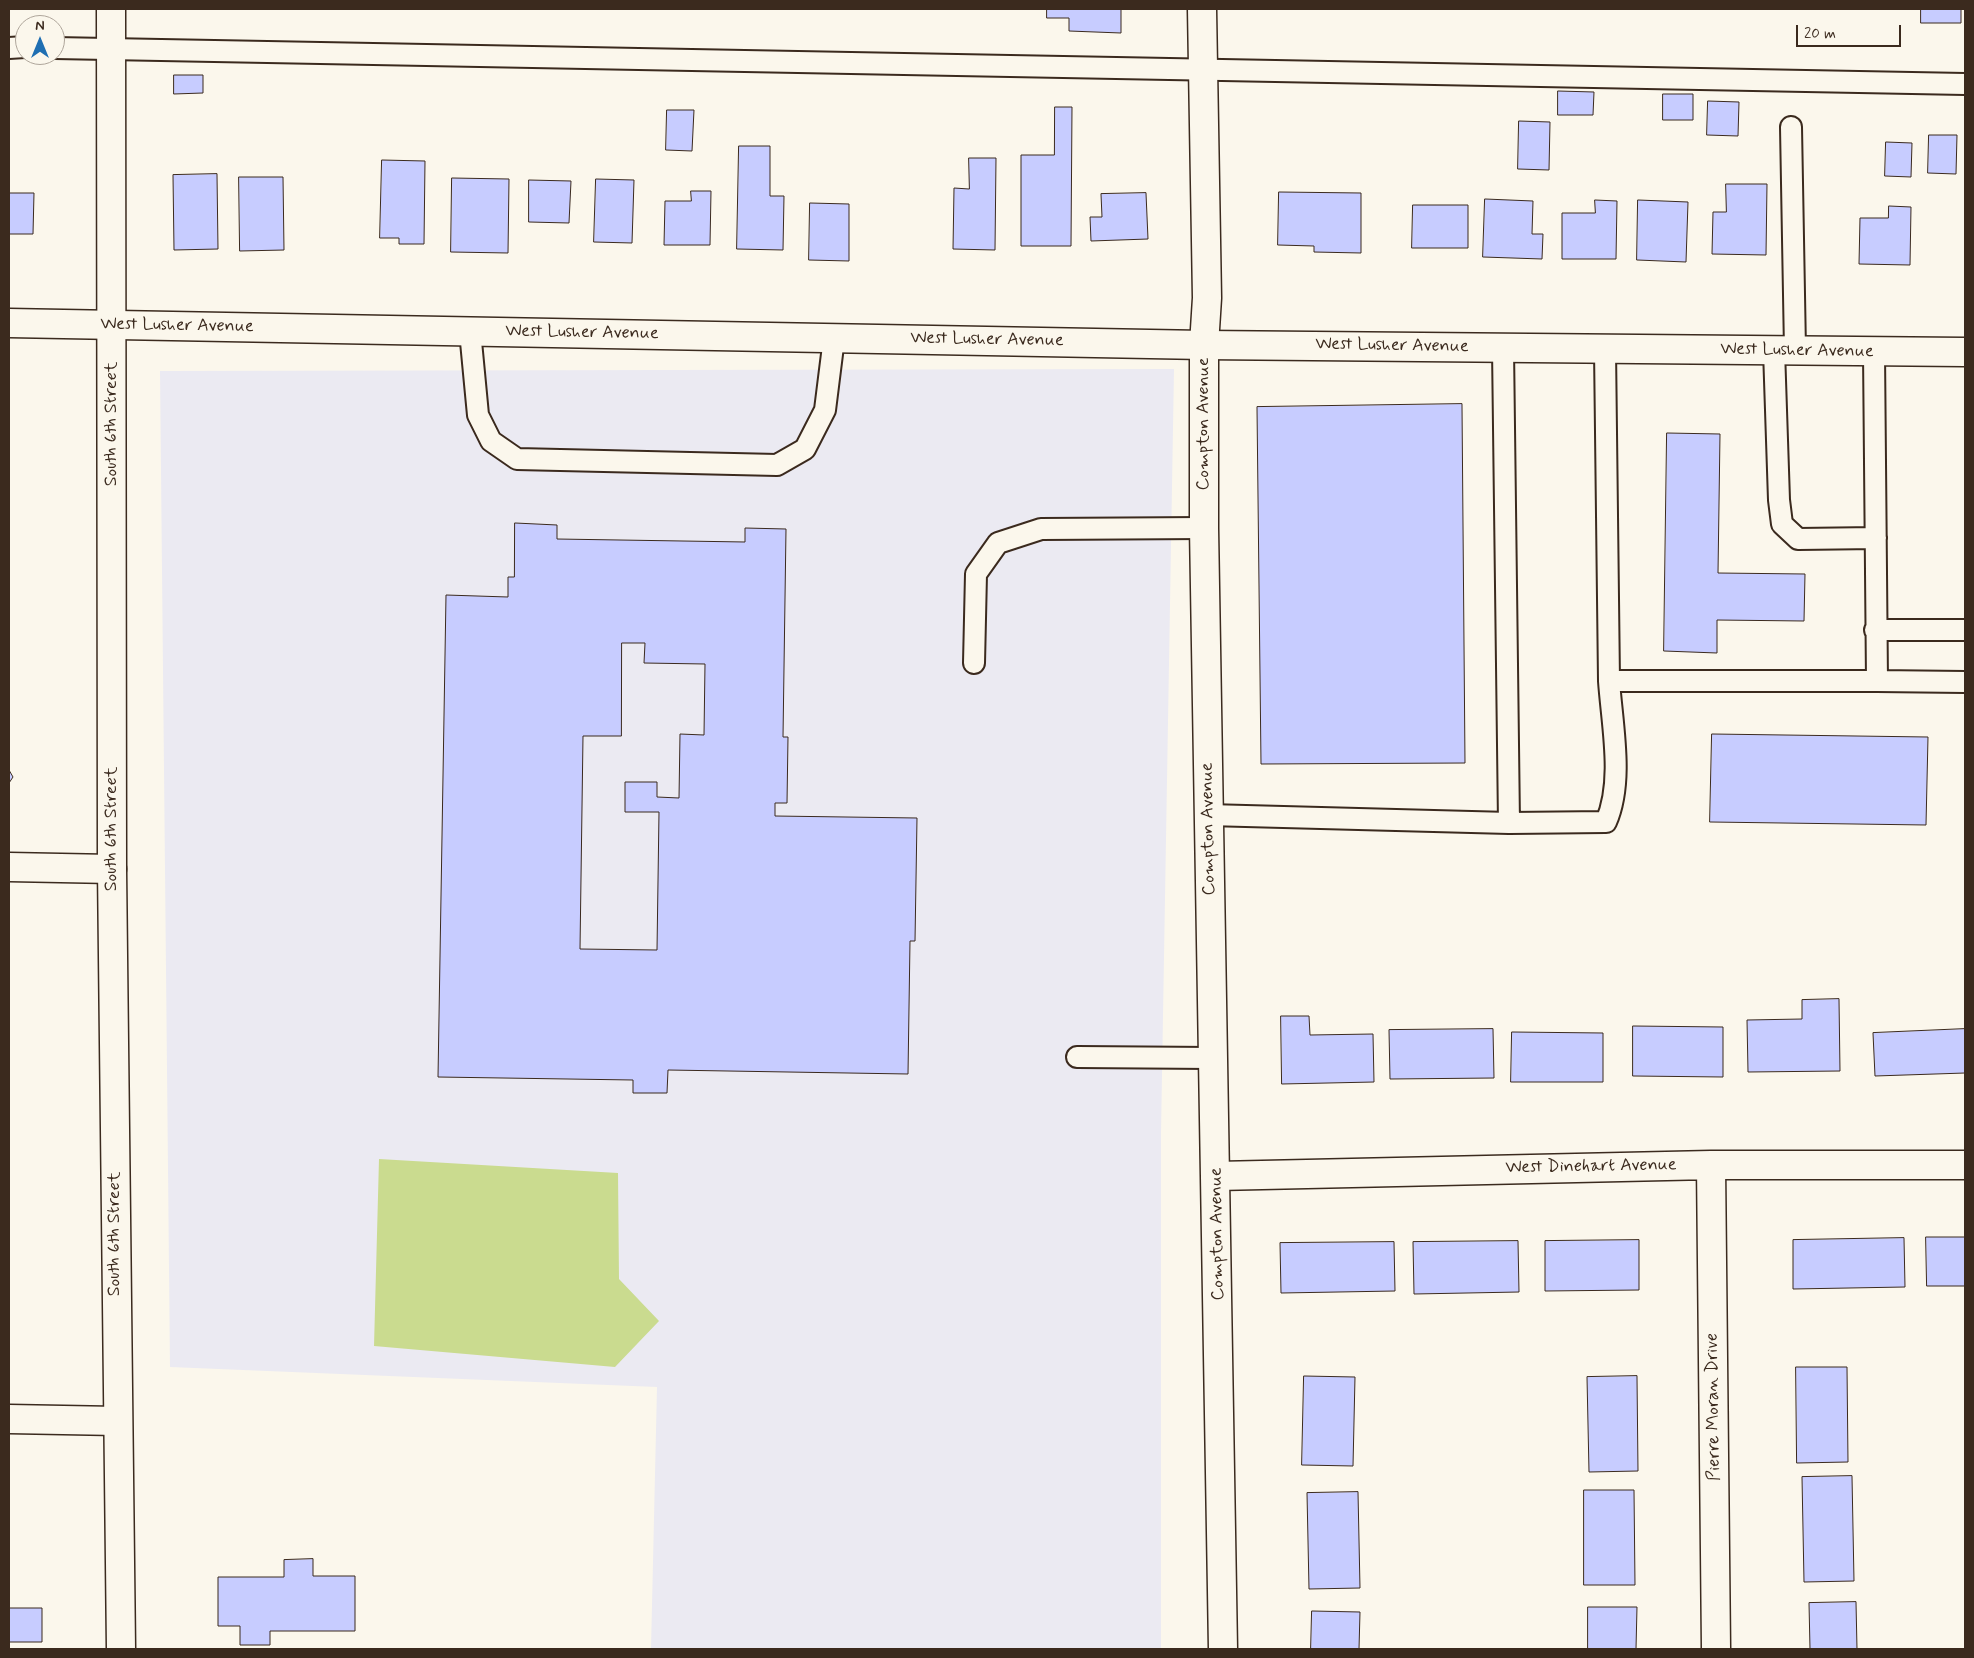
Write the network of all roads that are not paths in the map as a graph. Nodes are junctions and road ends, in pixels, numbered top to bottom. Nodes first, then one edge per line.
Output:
1 (111, 9) edge
2 (1202, 9) edge
3 (65, 48) edge
4 (111, 49) junction
5 (1203, 70) junction
6 (1965, 84) edge
7 (1791, 127) dead end
8 (9, 323) edge
9 (112, 325) junction
10 (470, 331) junction
11 (834, 338) junction
12 (1204, 345) junction
13 (1503, 348) junction
14 (1605, 349) junction
15 (1784, 350) junction
16 (1874, 352) junction
17 (1965, 352) edge
18 (1204, 528) junction
19 (1876, 538) junction
20 (1875, 630) junction
21 (1965, 630) edge
22 (974, 663) dead end
23 (1609, 681) junction
24 (1877, 681) junction
25 (1965, 682) edge
26 (1208, 815) junction
27 (1509, 823) junction
28 (9, 867) edge
29 (112, 870) junction
30 (1077, 1057) dead end
31 (1212, 1058) junction
32 (1711, 1165) junction
33 (1965, 1165) edge
34 (1217, 1176) junction
35 (9, 1419) edge
36 (116, 1421) junction
37 (121, 1649) edge
38 (1223, 1649) edge
39 (1716, 1649) edge

1 - 4 street, South 6th Street
2 - 5 street, Compton Avenue
3 - 4 lane
4 - 5 lane
4 - 9 street, South 6th Street
5 - 6 lane
5 - 12 street, Compton Avenue
7 - 15 lane
8 - 9 street, West Lusher Avenue
9 - 10 street, West Lusher Avenue
9 - 29 street, South 6th Street
10 - 11 street, West Lusher Avenue
10 - 11 lane
11 - 12 street, West Lusher Avenue
12 - 13 street, West Lusher Avenue
12 - 18 street, Compton Avenue
13 - 14 street, West Lusher Avenue
13 - 27 lane
14 - 15 street, West Lusher Avenue
14 - 23 lane
15 - 16 street, West Lusher Avenue
15 - 19 lane
16 - 17 street, West Lusher Avenue
16 - 19 lane
18 - 22 lane
18 - 26 street, Compton Avenue
19 - 20 lane
20 - 21 lane
20 - 24 lane
23 - 24 lane
23 - 27 lane
24 - 25 lane
26 - 27 lane
26 - 31 street, Compton Avenue
28 - 29 street
29 - 36 street, South 6th Street
30 - 31 lane
31 - 34 street, Compton Avenue
32 - 33 street, West Dinehart Avenue
32 - 34 street, West Dinehart Avenue
32 - 39 street, Pierre Moran Drive
34 - 38 street, Compton Avenue
35 - 36 street
36 - 37 street, South 6th Street

